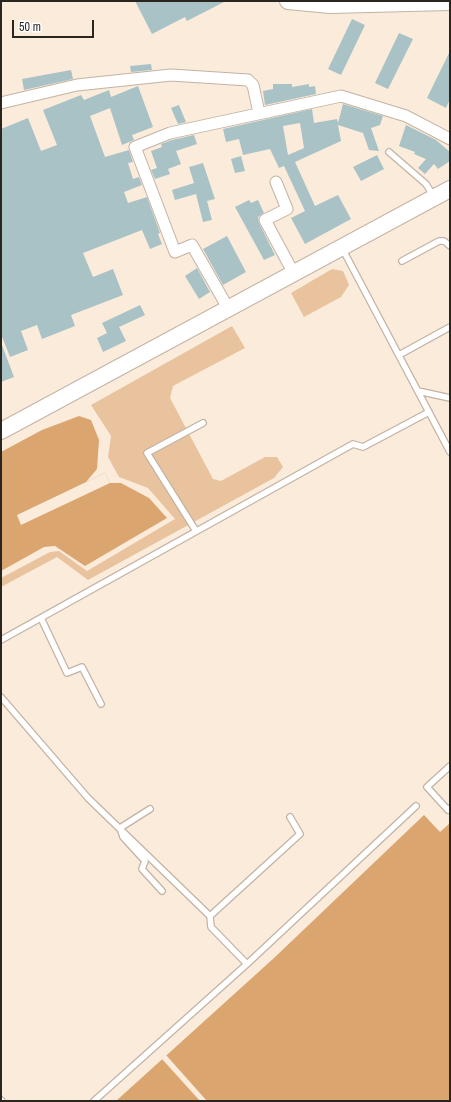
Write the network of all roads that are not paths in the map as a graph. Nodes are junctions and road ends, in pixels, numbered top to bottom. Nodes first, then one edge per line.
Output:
1 (288, 1) edge
2 (444, 2) edge
3 (1, 103) edge
4 (260, 113) junction
5 (450, 139) edge
6 (389, 152) dead end
7 (276, 182) dead end
8 (450, 189) edge
9 (434, 198) junction
10 (450, 246) edge
11 (342, 248) junction
12 (402, 261) dead end
13 (292, 272) junction
14 (228, 308) junction
15 (450, 327) edge
16 (399, 355) junction
17 (418, 391) junction
18 (450, 398) edge
19 (429, 412) junction
20 (203, 423) dead end
21 (1, 431) edge
22 (450, 452) edge
23 (196, 531) junction
24 (41, 618) junction
25 (1, 640) edge
26 (1, 697) edge
27 (100, 704) dead end
28 (450, 766) edge
29 (416, 806) dead end
30 (450, 808) edge
31 (150, 809) dead end
32 (290, 817) dead end
33 (120, 828) junction
34 (162, 891) dead end
35 (210, 916) junction
36 (247, 964) junction
37 (94, 1101) edge

1 - 2 street
3 - 4 street
4 - 5 street
4 - 14 street
6 - 9 lane
7 - 13 street
8 - 9 street
9 - 11 street
10 - 12 lane
11 - 13 street
11 - 16 lane
13 - 14 street
14 - 21 street
15 - 16 lane
16 - 17 lane
17 - 18 lane
17 - 19 lane
19 - 22 lane
19 - 23 lane
20 - 23 lane
23 - 24 lane
24 - 25 lane
24 - 27 lane
26 - 33 lane
28 - 30 lane
29 - 36 lane
31 - 33 lane
32 - 35 lane
33 - 34 lane
33 - 35 lane
35 - 36 lane
36 - 37 lane

